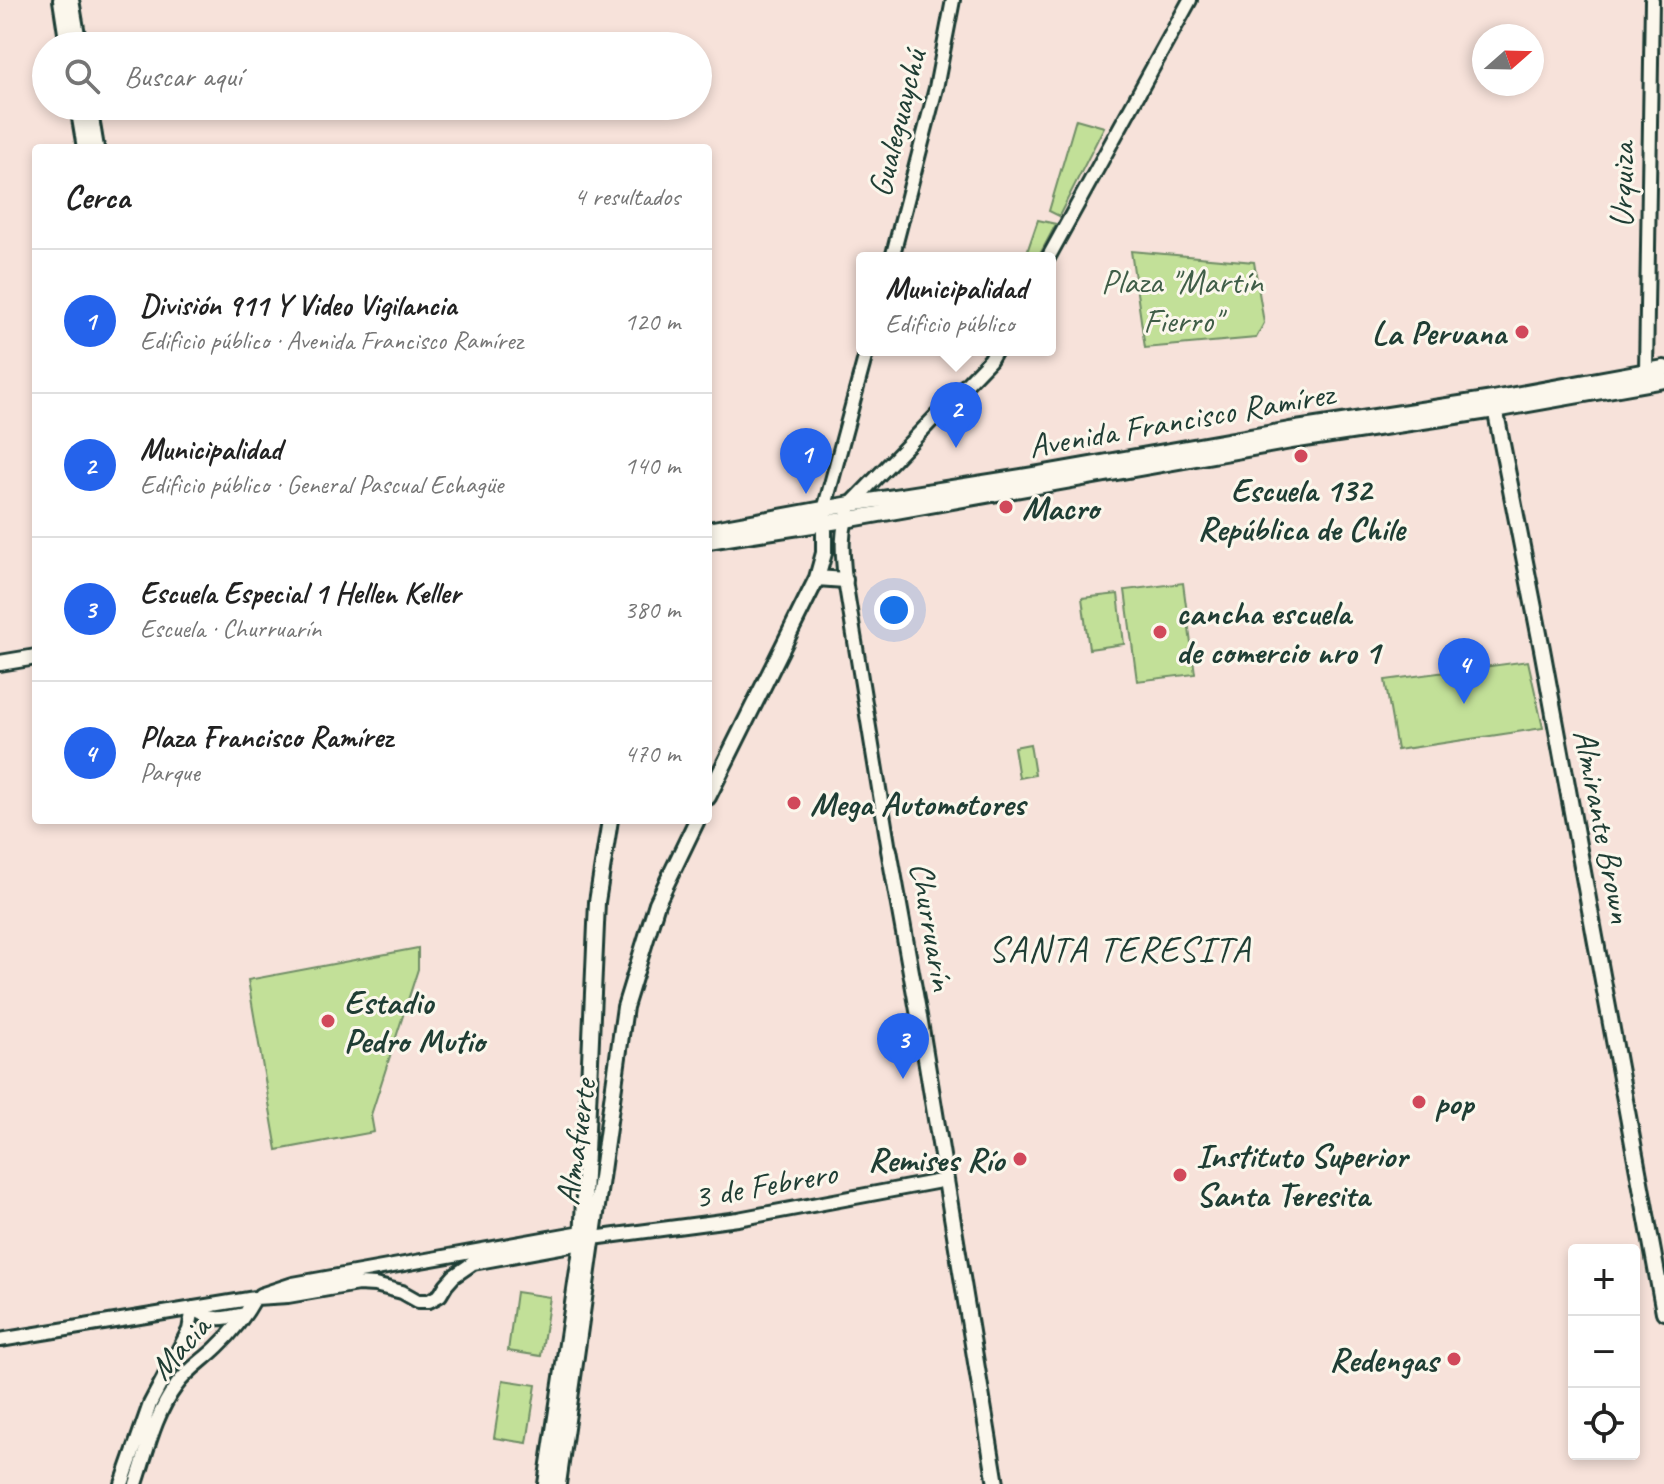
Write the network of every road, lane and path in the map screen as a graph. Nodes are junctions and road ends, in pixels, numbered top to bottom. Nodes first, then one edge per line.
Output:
1 (61, 0) edge
2 (71, 0) edge
3 (953, 0) edge
4 (1190, 0) edge
5 (1652, 0) edge
6 (66, 32) edge
7 (77, 32) edge
8 (80, 120) edge
9 (91, 120) edge
10 (84, 144) edge
11 (95, 144) edge
12 (894, 252) edge
13 (1051, 252) edge
14 (865, 356) edge
15 (992, 356) edge
16 (1664, 368) edge
17 (1646, 371) junction
18 (1664, 380) edge
19 (1494, 404) junction
20 (851, 504) junction
21 (824, 516) junction
22 (845, 520) junction
23 (712, 530) edge
24 (712, 540) edge
25 (817, 578) junction
26 (845, 580) junction
27 (32, 649) edge
28 (0, 654) edge
29 (32, 658) edge
30 (0, 663) edge
31 (712, 789) edge
32 (609, 824) edge
33 (695, 824) edge
34 (889, 850) joint
35 (946, 1180) junction
36 (586, 1238) junction
37 (255, 1298) junction
38 (193, 1308) junction
39 (1664, 1312) edge
40 (245, 1314) junction
41 (0, 1340) edge
42 (122, 1484) edge
43 (136, 1484) edge
44 (546, 1484) edge
45 (558, 1484) edge
46 (996, 1484) edge

1 - 6 main road
2 - 7 main road
3 - 12 street, Gualeguaychú
4 - 13 street
5 - 17 street, Urquiza
8 - 10 main road
9 - 11 main road
14 - 21 street
15 - 20 street
16 - 17 main road, Avenida Francisco Ramírez
17 - 19 main road, Avenida Francisco Ramírez
18 - 19 main road, Avenida Francisco Ramírez
19 - 20 main road, Avenida Francisco Ramírez
19 - 22 main road, Avenida Francisco Ramírez
19 - 39 main road, Almirante Brown
20 - 21 main road, Avenida Francisco Ramírez
20 - 22 street, Churruarín
21 - 22 main road, Avenida Francisco Ramírez
21 - 23 main road, Avenida Francisco Ramírez
21 - 24 main road, Avenida Francisco Ramírez
21 - 25 main road
22 - 26 street, Churruarín
25 - 26 main road
25 - 31 main road
26 - 34 street, Churruarín
27 - 28 main road
29 - 30 main road
32 - 36 main road
33 - 36 main road, Almafuerte
34 - 35 main road, Churruarín
35 - 36 street, 3 de Febrero
35 - 46 main road, Churruarín
36 - 37 street
36 - 37 street
36 - 44 main road, Almafuerte
36 - 45 main road, Almafuerte
37 - 38 street
37 - 40 street, Macia
38 - 40 street
38 - 41 street
38 - 42 street, Macia
40 - 43 street, Macia

